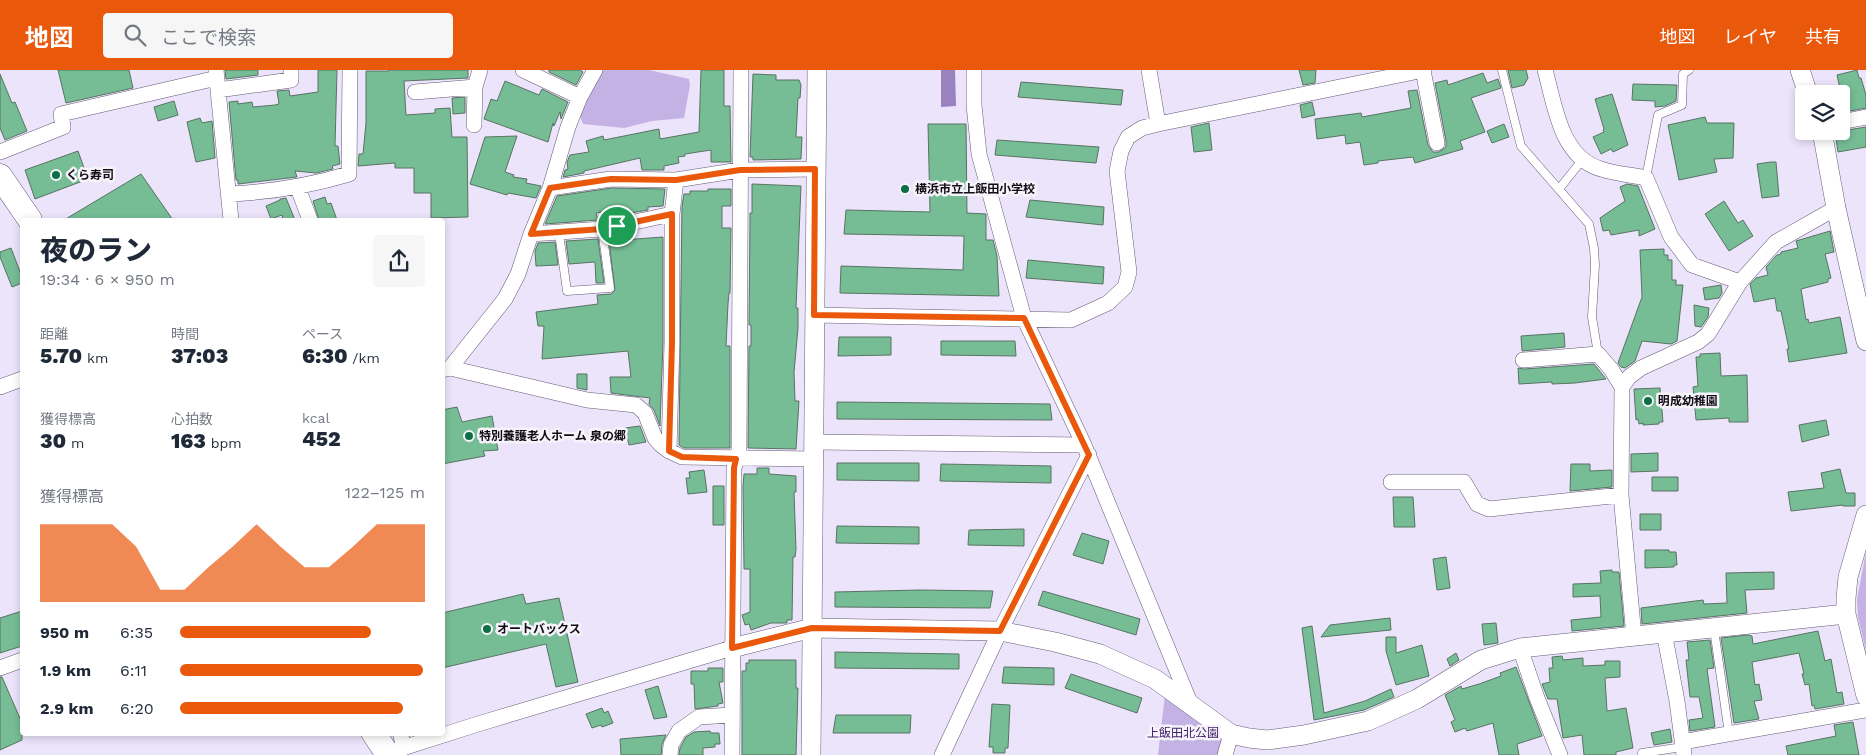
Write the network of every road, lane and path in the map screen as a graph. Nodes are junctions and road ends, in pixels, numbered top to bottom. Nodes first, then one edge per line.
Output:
1 (291, 70) edge
2 (350, 70) edge
3 (480, 70) edge
4 (595, 70) edge
5 (742, 70) edge
6 (817, 70) edge
7 (974, 70) edge
8 (1149, 70) edge
9 (1424, 70) edge
10 (1502, 70) edge
11 (1545, 70) edge
12 (1689, 70) edge
13 (1800, 70) edge
14 (519, 73) edge
15 (217, 79) edge
16 (1805, 85) edge
17 (475, 87) junction
18 (415, 92) dead end
19 (580, 97) junction
20 (1866, 116) edge
21 (1850, 120) edge
22 (1158, 124) junction
23 (474, 125) dead end
24 (1824, 140) edge
25 (1437, 143) dead end
26 (0, 152) edge
27 (1583, 159) junction
28 (815, 169) junction
29 (740, 170) junction
30 (0, 176) edge
31 (1646, 178) junction
32 (676, 180) junction
33 (298, 188) junction
34 (550, 188) junction
35 (1559, 189) junction
36 (230, 194) junction
37 (1836, 208) junction
38 (672, 214) junction
39 (29, 218) edge
40 (231, 218) edge
41 (309, 218) edge
42 (602, 229) junction
43 (559, 233) junction
44 (531, 234) junction
45 (1740, 282) junction
46 (814, 315) junction
47 (1024, 318) junction
48 (1865, 330) edge
49 (1598, 354) junction
50 (1523, 360) dead end
51 (446, 369) edge
52 (20, 380) edge
53 (0, 387) edge
54 (1622, 387) junction
55 (1086, 450) junction
56 (669, 451) junction
57 (813, 451) junction
58 (736, 459) junction
59 (1390, 482) dead end
60 (1621, 495) junction
61 (1865, 523) edge
62 (1846, 614) junction
63 (1714, 627) junction
64 (812, 628) junction
65 (1000, 631) junction
66 (1664, 632) junction
67 (1634, 637) junction
68 (732, 648) junction
69 (1520, 648) junction
70 (20, 661) edge
71 (0, 668) edge
72 (1866, 696) edge
73 (1191, 705) junction
74 (1866, 710) edge
75 (732, 715) junction
76 (1231, 734) junction
77 (1729, 734) junction
78 (445, 735) edge
79 (378, 736) edge
80 (399, 736) edge
81 (442, 736) edge
82 (1683, 748) edge
83 (393, 752) edge
84 (1642, 753) dead end
85 (670, 755) edge
86 (732, 755) edge
87 (811, 755) edge
88 (942, 755) edge
89 (1225, 755) edge
90 (1560, 755) edge

1 - 15 street
2 - 33 street
3 - 17 street
4 - 19 street
5 - 29 street
6 - 28 street
7 - 47 street
8 - 22 street
9 - 22 street
9 - 25 street
10 - 35 lane
11 - 27 street
12 - 31 lane
13 - 16 street
14 - 19 street
15 - 26 street
15 - 36 street
17 - 18 street
17 - 23 street
19 - 34 street
20 - 21 street
22 - 47 street
24 - 37 street
27 - 31 street
27 - 35 lane
28 - 29 street
28 - 46 street
29 - 32 street
29 - 58 street
30 - 39 main road
31 - 45 street
32 - 34 street
32 - 38 street
33 - 36 street
33 - 41 street
34 - 44 street
35 - 49 lane
36 - 40 street
37 - 45 street
37 - 48 street
38 - 42 street
38 - 56 street
42 - 43 street
42 - 43 lane
43 - 44 street
44 - 51 street
45 - 54 street
46 - 47 street
46 - 57 street
47 - 55 street
49 - 50 street
49 - 54 street
51 - 56 street
52 - 53 street
54 - 60 street
55 - 57 street
55 - 65 street
55 - 73 street
56 - 58 street
57 - 58 street
57 - 64 street
58 - 68 street
59 - 60 street
60 - 67 street
61 - 62 street
62 - 63 street
62 - 72 street
63 - 66 street
63 - 77 lane
64 - 65 street
64 - 68 street
64 - 87 street
65 - 73 street
65 - 88 street
66 - 67 street
66 - 82 street
67 - 69 street
68 - 75 street
68 - 78 street
69 - 76 street
69 - 90 street
70 - 71 street
73 - 76 street
74 - 77 street
75 - 85 street
75 - 86 street
76 - 89 street
77 - 82 street
79 - 83 main road
80 - 83 street
81 - 83 street
82 - 84 lane

